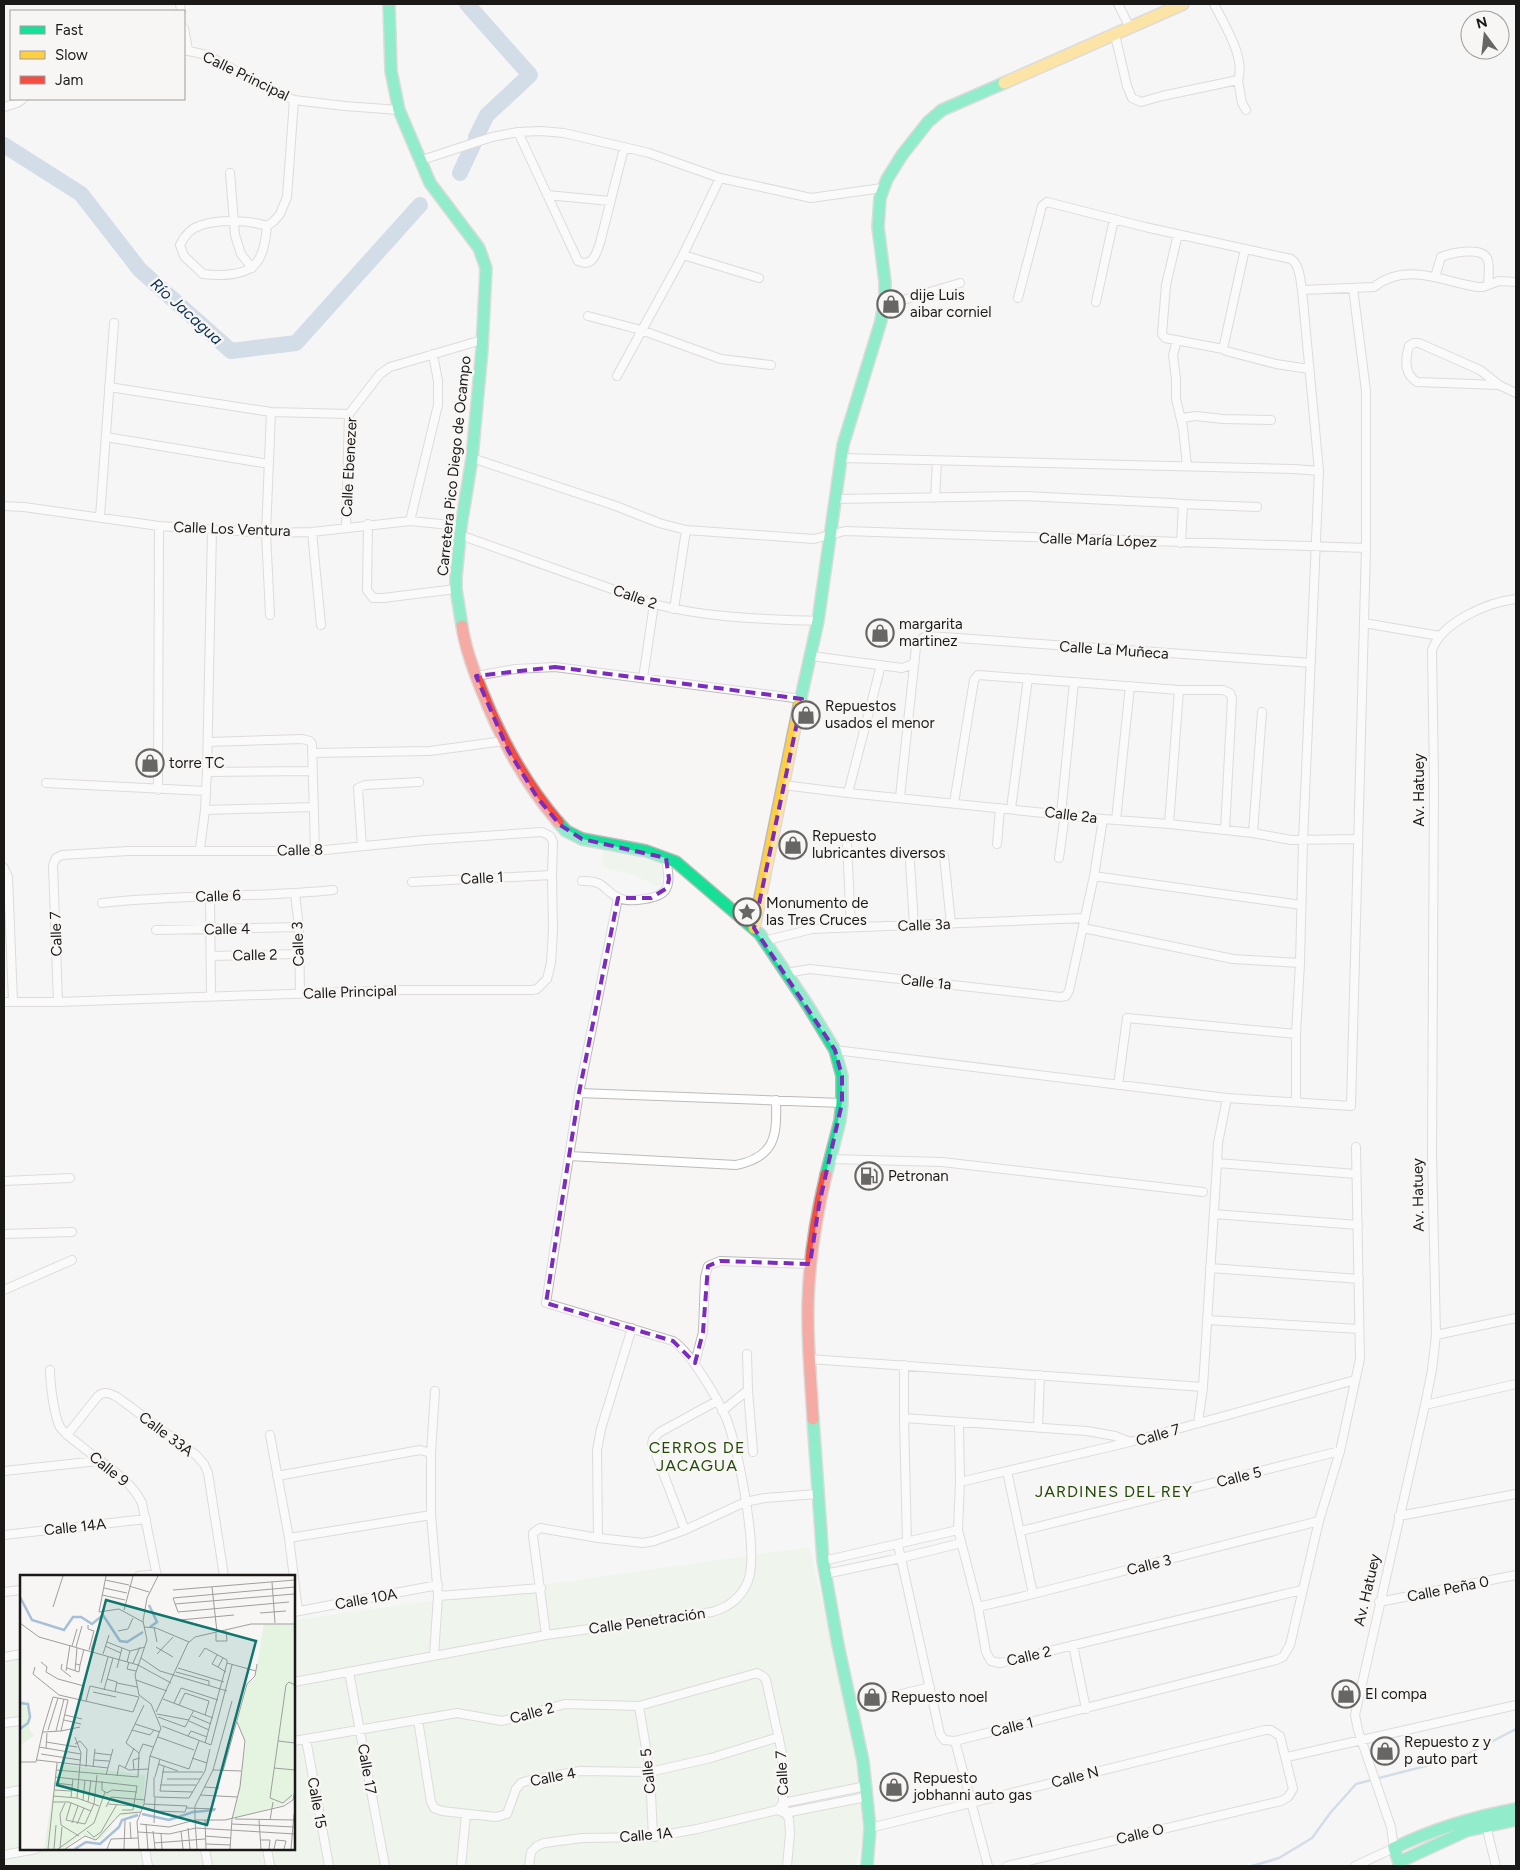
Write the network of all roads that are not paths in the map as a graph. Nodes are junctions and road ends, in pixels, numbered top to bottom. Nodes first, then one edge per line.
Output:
1 (389, 4) edge
2 (1118, 4) edge
3 (1183, 4) edge
4 (1214, 4) edge
5 (1130, 28) junction
6 (1115, 35) junction
7 (186, 50) edge
8 (1238, 80) junction
9 (22, 100) edge
10 (294, 100) junction
11 (4, 107) edge
12 (399, 110) junction
13 (1246, 110) dead end
14 (518, 132) junction
15 (624, 148) junction
16 (419, 161) junction
17 (230, 173) dead end
18 (720, 178) junction
19 (882, 188) junction
20 (547, 194) junction
21 (610, 201) junction
22 (1114, 219) junction
23 (234, 222) junction
24 (267, 226) junction
25 (1178, 234) junction
26 (1244, 249) junction
27 (683, 255) junction
28 (252, 268) junction
29 (1435, 277) junction
30 (759, 278) dead end
31 (1516, 282) edge
32 (960, 283) dead end
33 (1488, 286) junction
34 (1353, 288) junction
35 (1302, 290) junction
36 (1018, 298) dead end
37 (1096, 302) dead end
38 (883, 306) junction
39 (588, 316) dead end
40 (114, 323) dead end
41 (641, 330) junction
42 (482, 340) junction
43 (1177, 340) junction
44 (1224, 349) junction
45 (432, 354) junction
46 (771, 365) dead end
47 (1309, 369) junction
48 (617, 376) dead end
49 (1499, 385) junction
50 (109, 387) junction
51 (1516, 393) edge
52 (271, 412) junction
53 (349, 414) junction
54 (1182, 418) junction
55 (1271, 420) dead end
56 (106, 437) junction
57 (472, 458) junction
58 (841, 458) junction
59 (937, 460) junction
60 (269, 464) junction
61 (1186, 466) junction
62 (1318, 471) junction
63 (935, 498) junction
64 (834, 499) junction
65 (1183, 504) junction
66 (4, 506) edge
67 (1257, 507) dead end
68 (100, 517) junction
69 (410, 521) junction
70 (368, 524) junction
71 (159, 526) junction
72 (346, 527) junction
73 (212, 530) junction
74 (686, 530) junction
75 (460, 531) junction
76 (312, 532) junction
77 (266, 533) junction
78 (831, 536) junction
79 (1181, 543) junction
80 (1315, 546) junction
81 (1366, 548) junction
82 (456, 589) junction
83 (1516, 599) edge
84 (654, 604) junction
85 (674, 609) junction
86 (270, 615) dead end
87 (818, 622) junction
88 (1364, 623) junction
89 (321, 625) dead end
90 (1440, 636) junction
91 (810, 656) junction
92 (914, 661) junction
93 (1310, 663) junction
94 (881, 664) junction
95 (476, 676) junction
96 (643, 678) junction
97 (1028, 678) junction
98 (1074, 682) junction
99 (1130, 686) junction
100 (1179, 690) junction
101 (802, 700) junction
102 (1262, 712) dead end
103 (504, 741) junction
104 (208, 742) junction
105 (312, 754) junction
106 (312, 771) junction
107 (207, 772) junction
108 (419, 782) dead end
109 (46, 783) dead end
110 (783, 785) junction
111 (158, 790) junction
112 (206, 791) junction
113 (848, 793) junction
114 (900, 797) junction
115 (954, 803) junction
116 (314, 807) junction
117 (1000, 808) junction
118 (1011, 809) junction
119 (205, 810) junction
120 (1063, 814) junction
121 (1103, 819) junction
122 (1116, 820) junction
123 (1169, 824) junction
124 (560, 826) junction
125 (1226, 830) junction
126 (1254, 833) junction
127 (550, 836) junction
128 (1358, 839) junction
129 (1303, 841) junction
130 (847, 844) dead end
131 (997, 844) dead end
132 (362, 846) junction
133 (200, 849) junction
134 (315, 851) junction
135 (944, 856) dead end
136 (666, 858) junction
137 (1059, 858) dead end
138 (910, 862) dead end
139 (53, 865) joint
140 (4, 869) edge
141 (552, 875) junction
142 (1094, 876) junction
143 (582, 881) dead end
144 (412, 882) dead end
145 (333, 890) dead end
146 (295, 894) junction
147 (210, 896) junction
148 (618, 898) junction
149 (102, 903) dead end
150 (1301, 905) junction
151 (1085, 918) junction
152 (951, 924) junction
153 (914, 925) junction
154 (299, 927) junction
155 (851, 927) junction
156 (754, 928) junction
157 (1083, 928) junction
158 (211, 929) junction
159 (156, 930) dead end
160 (764, 941) junction
161 (299, 954) junction
162 (211, 956) junction
163 (1300, 963) junction
164 (786, 973) junction
165 (300, 994) junction
166 (211, 996) junction
167 (4, 1002) edge
168 (13, 1002) junction
169 (58, 1002) junction
170 (1296, 1034) junction
171 (835, 1050) junction
172 (1118, 1085) junction
173 (579, 1093) junction
174 (1227, 1098) junction
175 (776, 1100) junction
176 (1296, 1102) junction
177 (842, 1103) junction
178 (1356, 1147) dead end
179 (569, 1156) junction
180 (831, 1158) junction
181 (1217, 1163) junction
182 (1356, 1174) junction
183 (70, 1178) dead end
184 (4, 1181) edge
185 (1203, 1192) dead end
186 (1214, 1214) junction
187 (1358, 1225) junction
188 (72, 1232) dead end
189 (4, 1234) edge
190 (72, 1260) dead end
191 (810, 1264) junction
192 (1210, 1268) junction
193 (1359, 1279) junction
194 (4, 1290) edge
195 (1516, 1318) edge
196 (1207, 1320) junction
197 (632, 1328) junction
198 (1359, 1329) junction
199 (1436, 1335) junction
200 (747, 1354) dead end
201 (809, 1359) junction
202 (694, 1363) junction
203 (904, 1366) junction
204 (50, 1370) dead end
205 (1040, 1375) junction
206 (1355, 1380) junction
207 (1516, 1384) edge
208 (1203, 1387) junction
209 (748, 1390) junction
210 (435, 1391) dead end
211 (717, 1401) junction
212 (1425, 1405) junction
213 (722, 1411) junction
214 (904, 1418) junction
215 (959, 1423) junction
216 (1198, 1423) junction
217 (1038, 1428) junction
218 (67, 1435) junction
219 (270, 1436) dead end
220 (1130, 1442) junction
221 (1340, 1451) junction
222 (753, 1452) dead end
223 (431, 1453) junction
224 (98, 1461) junction
225 (4, 1471) edge
226 (1007, 1471) junction
227 (277, 1476) junction
228 (960, 1482) junction
229 (817, 1494) junction
230 (1516, 1494) edge
231 (745, 1502) junction
232 (431, 1515) junction
233 (1399, 1516) junction
234 (146, 1519) junction
235 (1319, 1521) junction
236 (685, 1530) junction
237 (958, 1530) junction
238 (1021, 1531) junction
239 (4, 1535) edge
240 (289, 1538) junction
241 (598, 1538) junction
242 (908, 1542) junction
243 (961, 1543) junction
244 (898, 1544) junction
245 (901, 1558) junction
246 (823, 1561) junction
247 (825, 1574) junction
248 (157, 1575) edge
249 (224, 1575) edge
250 (292, 1575) edge
251 (1516, 1576) edge
252 (438, 1585) junction
253 (541, 1588) junction
254 (20, 1590) edge
255 (1302, 1590) junction
256 (4, 1592) edge
257 (1034, 1594) junction
258 (438, 1596) junction
259 (1379, 1602) junction
260 (978, 1607) junction
261 (296, 1612) edge
262 (546, 1635) junction
263 (1073, 1646) junction
264 (20, 1654) edge
265 (434, 1656) junction
266 (4, 1657) edge
267 (350, 1672) junction
268 (766, 1680) joint
269 (295, 1682) edge
270 (930, 1687) junction
271 (1516, 1705) edge
272 (639, 1706) junction
273 (852, 1706) junction
274 (1086, 1708) junction
275 (418, 1720) junction
276 (20, 1721) edge
277 (4, 1723) edge
278 (360, 1730) junction
279 (1280, 1736) joint
280 (779, 1738) junction
281 (306, 1739) junction
282 (1362, 1740) junction
283 (295, 1741) edge
284 (955, 1741) junction
285 (1286, 1757) junction
286 (650, 1772) junction
287 (20, 1790) edge
288 (866, 1791) junction
289 (4, 1794) edge
290 (971, 1802) junction
291 (783, 1803) junction
292 (1516, 1809) edge
293 (777, 1810) junction
294 (786, 1813) junction
295 (466, 1814) junction
296 (1516, 1820) edge
297 (1486, 1826) junction
298 (870, 1828) junction
299 (653, 1836) junction
300 (1399, 1845) junction
301 (31, 1850) edge
302 (145, 1850) edge
303 (205, 1850) edge
304 (267, 1850) edge
305 (4, 1855) edge
306 (1414, 1862) edge
307 (1400, 1864) edge
308 (148, 1866) edge
309 (208, 1866) edge
310 (270, 1866) edge
311 (329, 1866) edge
312 (385, 1866) edge
313 (461, 1866) edge
314 (529, 1866) edge
315 (787, 1866) edge
316 (868, 1866) edge
317 (988, 1866) edge
318 (1007, 1866) edge
319 (1355, 1866) edge
320 (1496, 1866) edge

1 - 12 street, Carretera Pico Diego de Ocampo
2 - 5 street
3 - 5 street
4 - 8 street
5 - 6 street
6 - 8 street
6 - 19 street
7 - 10 street, Calle Principal
8 - 13 street
9 - 11 street
10 - 12 street, Calle Principal
10 - 24 street
12 - 16 street, Carretera Pico Diego de Ocampo
14 - 15 street
14 - 16 street
14 - 20 street
15 - 18 street
15 - 21 street
16 - 42 street, Carretera Pico Diego de Ocampo
17 - 23 street
18 - 19 street
18 - 27 street
19 - 38 street
20 - 21 street
20 - 21 street
22 - 25 street
22 - 36 street
22 - 37 street
23 - 24 street
23 - 28 street
23 - 28 street
24 - 28 street
25 - 26 street
25 - 43 street
26 - 35 street
26 - 44 street
27 - 30 street
27 - 41 street
29 - 33 street
29 - 33 street
29 - 34 street
31 - 33 street
32 - 38 street
34 - 35 street
34 - 81 street
35 - 47 street
38 - 58 street
39 - 41 street
40 - 50 street
41 - 46 street
41 - 48 street
42 - 45 street, Calle Ebenezer
42 - 57 street, Carretera Pico Diego de Ocampo
43 - 44 street
43 - 54 street
44 - 47 street
45 - 53 street, Calle Ebenezer
45 - 69 street
47 - 62 street
49 - 49 street
49 - 51 street
50 - 52 street
50 - 56 street
52 - 53 street
52 - 60 street
53 - 72 street, Calle Ebenezer
54 - 55 street
54 - 61 street
56 - 60 street
56 - 68 street
57 - 74 street, Calle María López
57 - 75 street, Carretera Pico Diego de Ocampo
58 - 59 street
58 - 64 street
59 - 61 street
59 - 63 street
60 - 77 street
61 - 62 street
62 - 80 street
63 - 64 street
63 - 65 street
64 - 78 street
65 - 67 street
65 - 79 street
66 - 68 street, Calle Los Ventura
68 - 71 street, Calle Los Ventura
69 - 70 street, Calle Los Ventura
69 - 75 street, Calle Los Ventura
70 - 72 street, Calle Los Ventura
70 - 82 street
71 - 73 street, Calle Los Ventura
71 - 111 street
72 - 76 street, Calle Los Ventura
73 - 77 street, Calle Los Ventura
73 - 104 street
74 - 78 street, Calle María López
74 - 85 street
75 - 82 street, Carretera Pico Diego de Ocampo
75 - 84 street, Calle 2
76 - 77 street, Calle Los Ventura
76 - 89 street
77 - 86 street
78 - 79 street, Calle María López
78 - 87 street
79 - 80 street, Calle María López
80 - 81 street, Calle María López
80 - 93 street
81 - 88 street
82 - 95 street, Carretera Pico Diego de Ocampo
83 - 90 street
84 - 85 street, Calle 2
84 - 96 street
85 - 87 street, Calle 2
87 - 91 street
88 - 90 street
88 - 128 street
90 - 199 street, Av. Hatuey
91 - 94 street
91 - 101 street
92 - 93 street, Calle La Muñeca
92 - 94 street
92 - 114 street
93 - 129 street
94 - 113 street
95 - 96 street
95 - 103 street, Carretera Pico Diego de Ocampo
96 - 101 street
97 - 98 street
97 - 115 street
97 - 118 street
98 - 99 street
98 - 120 street
99 - 100 street
99 - 122 street
100 - 123 street
100 - 125 street
101 - 110 street
102 - 126 street
103 - 105 street
103 - 124 street, Carretera Pico Diego de Ocampo
104 - 105 street
104 - 107 street
105 - 106 street
106 - 107 street
106 - 116 street
107 - 112 street
108 - 132 street
109 - 111 street
110 - 113 street, Calle 2a
110 - 156 street
111 - 112 street
112 - 119 street
113 - 114 street, Calle 2a
114 - 115 street, Calle 2a
115 - 117 street, Calle 2a
116 - 119 street
116 - 134 street
117 - 118 street, Calle 2a
117 - 131 street
118 - 120 street, Calle 2a
119 - 133 street
120 - 121 street, Calle 2a
120 - 137 street
121 - 122 street, Calle 2a
121 - 142 street
122 - 123 street, Calle 2a
123 - 125 street, Calle 2a
124 - 127 street
124 - 136 street, Carretera Pico Diego de Ocampo
125 - 126 street, Calle 2a
126 - 129 street, Calle 2a
127 - 132 street, Calle 8
127 - 141 street, Calle Principal
128 - 129 street, Calle 2a
128 - 176 street
129 - 150 street
130 - 155 street
132 - 134 street, Calle 8
133 - 134 street, Calle 8
133 - 139 street, Calle 8
135 - 152 street
136 - 148 street
136 - 156 street, Carretera Pico Diego de Ocampo
138 - 153 street
139 - 169 street, Calle 7
140 - 168 street
141 - 144 street, Calle 1
141 - 165 street, Calle Principal
142 - 150 street
142 - 151 street
143 - 148 street
145 - 146 street, Calle 6
146 - 147 street, Calle 6
146 - 154 street, Calle 3
147 - 149 street, Calle 6
147 - 158 street
148 - 173 street
150 - 163 street
151 - 152 street, Calle 3a
151 - 157 street
152 - 153 street, Calle 3a
153 - 155 street, Calle 3a
154 - 158 street, Calle 4
154 - 161 street, Calle 3
155 - 160 street, Calle 3a
156 - 160 street, Carretera Pico Diego de Ocampo
157 - 163 street
157 - 164 street, Calle 1a
158 - 159 street, Calle 4
158 - 162 street
160 - 164 street, Carretera Pico Diego de Ocampo
161 - 162 street, Calle 2
161 - 165 street, Calle 3
162 - 166 street
163 - 170 street
164 - 171 street, Carretera Pico Diego de Ocampo
165 - 166 street, Calle Principal
166 - 169 street, Calle Principal
167 - 168 street, Calle Principal
168 - 169 street, Calle Principal
170 - 172 street
170 - 176 street
171 - 172 street
171 - 177 street, Carretera Pico Diego de Ocampo
172 - 174 street
173 - 175 street
173 - 179 street
174 - 176 street
174 - 181 street
175 - 177 street
175 - 179 street
177 - 180 street, Carretera Pico Diego de Ocampo
178 - 182 street
179 - 197 street, Calle Penetración
180 - 185 street
180 - 191 street, Carretera Pico Diego de Ocampo
181 - 182 street
181 - 186 street
182 - 187 street
183 - 184 street
186 - 187 street
186 - 192 street
187 - 193 street
188 - 189 street
190 - 194 street
191 - 201 street, Carretera Pico Diego de Ocampo
191 - 202 street
192 - 193 street
192 - 196 street
193 - 198 street
195 - 199 street
196 - 198 street
196 - 208 street
197 - 202 street, Calle Penetración
197 - 241 street
198 - 206 street
199 - 212 street, Av. Hatuey
200 - 209 street
201 - 203 street
201 - 229 street, Carretera Pico Diego de Ocampo
202 - 211 street, Calle Penetración
203 - 205 street
203 - 214 street
204 - 218 street, Calle 9
205 - 208 street
205 - 217 street
206 - 216 street, Calle 7
206 - 221 street
207 - 212 street
208 - 216 street
209 - 213 street
209 - 222 street
210 - 223 street
211 - 213 street, Calle Penetración
211 - 236 street
212 - 233 street, Av. Hatuey
213 - 231 street, Calle Penetración
214 - 215 street
214 - 242 street
215 - 217 street
215 - 228 street, Calle 2
216 - 220 street, Calle 7
217 - 220 street
218 - 224 street, Calle 9
218 - 249 street, Calle 33A
219 - 227 street
220 - 226 street, Calle 7
221 - 235 street
221 - 238 street, Calle 5
223 - 227 street
223 - 232 street
224 - 225 street
224 - 234 street, Calle 9
226 - 228 street, Calle 7
226 - 238 street
227 - 240 street
228 - 237 street, Calle 2
229 - 231 street
229 - 246 street, Carretera Pico Diego de Ocampo
230 - 233 street
231 - 236 street
231 - 262 street, Calle Penetración
232 - 240 street
232 - 252 street
233 - 259 street, Av. Hatuey
234 - 239 street, Calle 14A
234 - 248 street, Calle 9
235 - 255 street
235 - 257 street, Calle 3
236 - 241 street
237 - 242 street
237 - 243 street, Calle 2
238 - 257 street
240 - 250 street
241 - 253 street
242 - 244 street
243 - 245 street
243 - 260 street, Calle 2
244 - 245 street
244 - 246 street
245 - 247 street
245 - 270 street
246 - 247 street, Carretera Pico Diego de Ocampo
247 - 273 street, Carretera Pico Diego de Ocampo
251 - 259 street, Calle Peña 0
252 - 258 street
252 - 261 street, Calle 10A
253 - 258 street
253 - 262 street
254 - 256 street
255 - 263 street, Calle 2
255 - 274 street, Calle 1
257 - 260 street, Calle 3
258 - 265 street
259 - 282 street, Av. Hatuey
260 - 263 street, Calle 2
262 - 265 street, Calle Penetración
263 - 274 street
264 - 266 street
265 - 267 street, Calle Penetración
267 - 269 street, Calle Penetración
267 - 278 street, Calle 17
268 - 272 street, Calle 2
268 - 280 street, Calle 7
270 - 273 street
270 - 284 street
271 - 282 street
272 - 275 street, Calle 2
272 - 286 street, Calle 5
273 - 288 street, Carretera Pico Diego de Ocampo
274 - 284 street, Calle 1
275 - 278 street, Calle 2
275 - 295 street, Calle 4
276 - 277 street
278 - 281 street, Calle 2
278 - 312 street, Calle 17
279 - 285 street, Calle O
279 - 290 street, Calle N
280 - 286 street, Calle 4
280 - 291 street, Calle 7
281 - 283 street, Calle 2
281 - 311 street, Calle 15
282 - 285 street
282 - 300 street, Av. Hatuey
284 - 290 street
285 - 318 street, Calle O
286 - 295 street, Calle 4
286 - 299 street, Calle 5
287 - 289 street
288 - 291 street
288 - 294 street
288 - 298 street, Carretera Pico Diego de Ocampo
290 - 298 street, Calle N
290 - 317 street
291 - 293 street
291 - 294 street, Calle 7
292 - 300 street
293 - 294 street
293 - 299 street, Calle 1A
294 - 315 street, Calle 7
295 - 313 street
296 - 297 street
297 - 306 street
297 - 320 street
298 - 316 street, Carretera Pico Diego de Ocampo
299 - 314 street, Calle 1A
300 - 306 street, Av. Hatuey
300 - 307 street, Av. Hatuey
300 - 319 street
301 - 305 street
302 - 308 street
303 - 309 street
304 - 310 street
306 - 307 street

